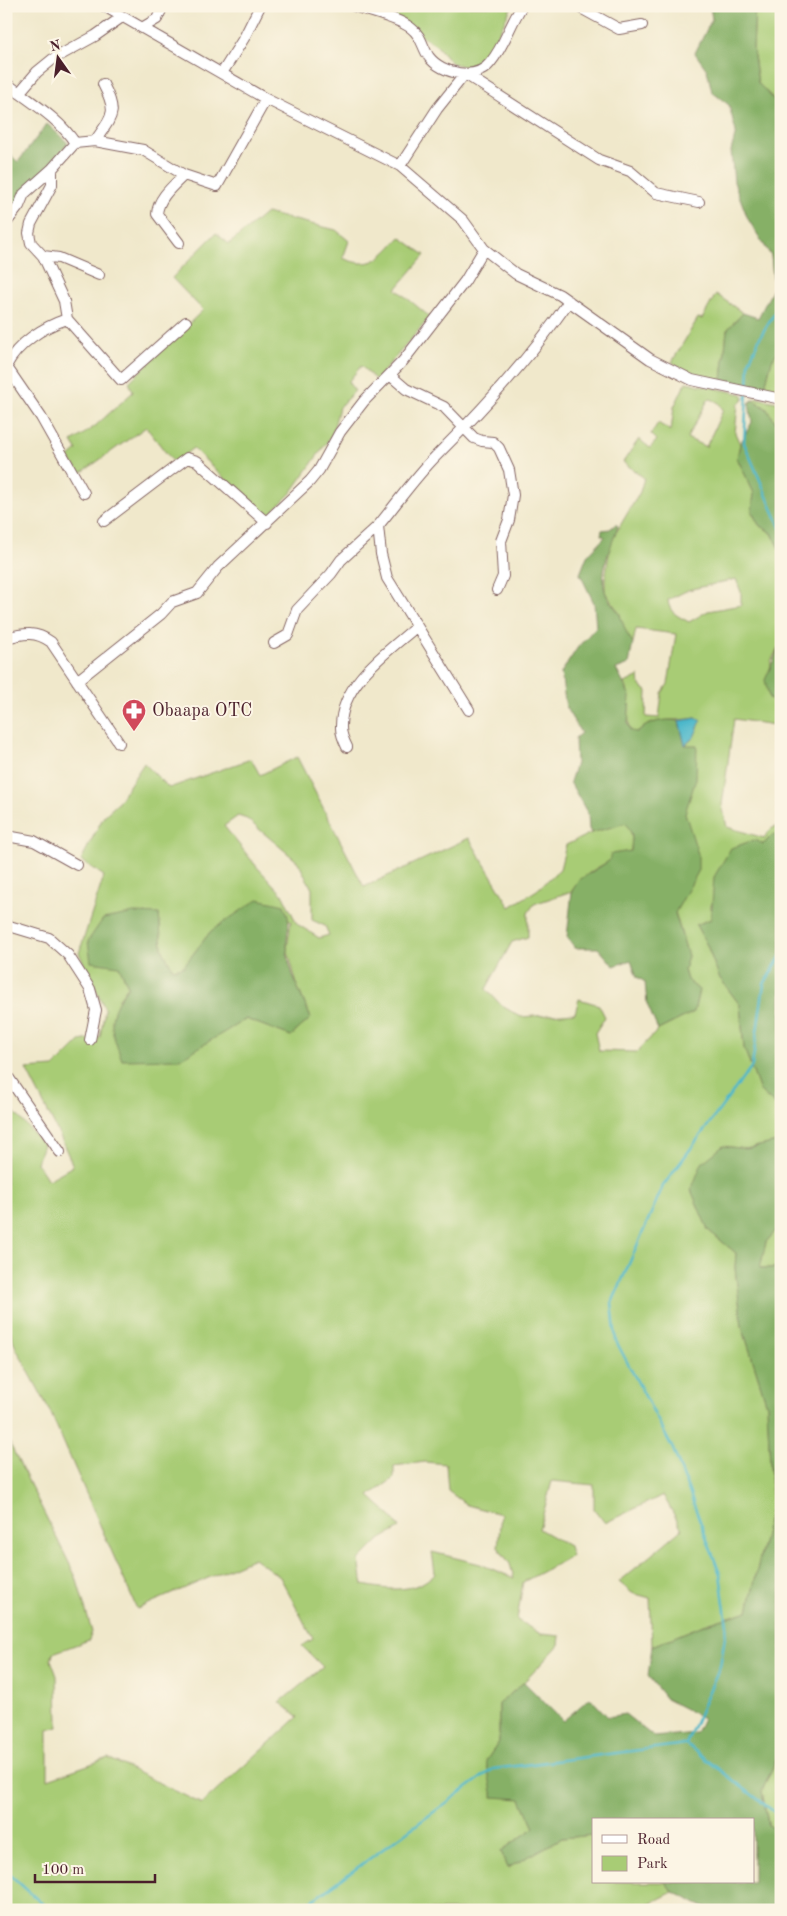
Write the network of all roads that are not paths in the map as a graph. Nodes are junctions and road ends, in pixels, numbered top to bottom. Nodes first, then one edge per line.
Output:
1 (104, 6) edge
2 (163, 6) edge
3 (260, 6) edge
4 (354, 6) edge
5 (522, 6) edge
6 (577, 6) edge
7 (378, 10) edge
8 (122, 17) junction
9 (642, 25) dead end
10 (142, 28) junction
11 (222, 73) junction
12 (465, 74) junction
13 (6, 83) edge
14 (103, 84) dead end
15 (19, 93) junction
16 (266, 99) junction
17 (95, 141) junction
18 (75, 143) junction
19 (400, 166) junction
20 (52, 169) junction
21 (184, 174) junction
22 (699, 202) dead end
23 (6, 224) edge
24 (179, 243) dead end
25 (484, 249) junction
26 (43, 256) junction
27 (99, 275) dead end
28 (569, 301) junction
29 (67, 319) junction
30 (186, 322) dead end
31 (6, 366) edge
32 (391, 376) junction
33 (781, 399) edge
34 (463, 429) junction
35 (84, 493) dead end
36 (104, 522) dead end
37 (267, 523) junction
38 (378, 526) junction
39 (497, 590) dead end
40 (416, 627) junction
41 (6, 638) edge
42 (274, 643) dead end
43 (77, 681) junction
44 (469, 710) dead end
45 (119, 744) dead end
46 (347, 747) dead end
47 (6, 835) edge
48 (78, 865) dead end
49 (6, 925) edge
50 (90, 1040) dead end
51 (6, 1074) edge
52 (60, 1152) dead end

1 - 8 street
2 - 10 street
3 - 11 street
4 - 7 street
5 - 12 street
6 - 9 street
7 - 12 street
8 - 10 street
8 - 15 street
10 - 11 street
11 - 16 street
12 - 19 street
12 - 22 street
13 - 15 street
14 - 17 street
15 - 18 street
16 - 19 street
16 - 21 street
17 - 18 street
17 - 21 street
18 - 20 street
19 - 25 street
20 - 23 street
20 - 26 street
21 - 24 street
25 - 28 street
25 - 32 street
26 - 27 street
26 - 29 street
28 - 33 street
28 - 34 street
29 - 30 street
29 - 31 street
31 - 35 street
32 - 34 street
32 - 37 street
34 - 38 street
34 - 39 street
36 - 37 street
37 - 43 street
38 - 40 street
38 - 42 street
40 - 44 street
40 - 46 street
41 - 43 street
43 - 45 street
47 - 48 street
49 - 50 street
51 - 52 street

